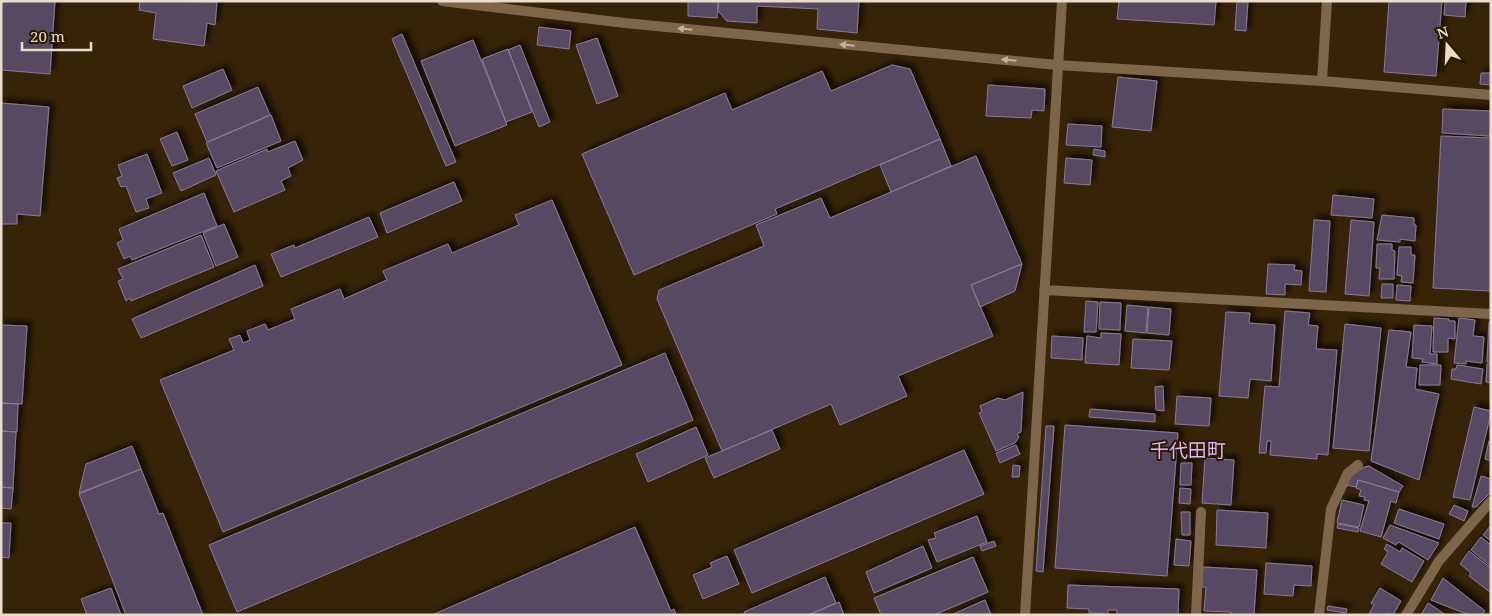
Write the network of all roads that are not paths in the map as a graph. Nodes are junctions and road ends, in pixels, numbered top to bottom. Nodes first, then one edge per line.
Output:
1 (442, 1) edge
2 (1062, 1) edge
3 (1327, 1) edge
4 (505, 5) edge
5 (1057, 65) junction
6 (1322, 81) junction
7 (1491, 95) edge
8 (1044, 290) junction
9 (1491, 314) edge
10 (1358, 465) dead end
11 (1491, 501) edge
12 (1201, 512) dead end
13 (1025, 615) edge
14 (1196, 615) edge
15 (1319, 615) edge
16 (1406, 615) edge

1 - 4 street
2 - 5 street
3 - 6 street
5 -> 4 street
5 - 6 street
5 - 8 street
6 - 7 street
8 - 9 street
8 - 13 street
10 - 15 street
11 - 16 street
12 - 14 street

